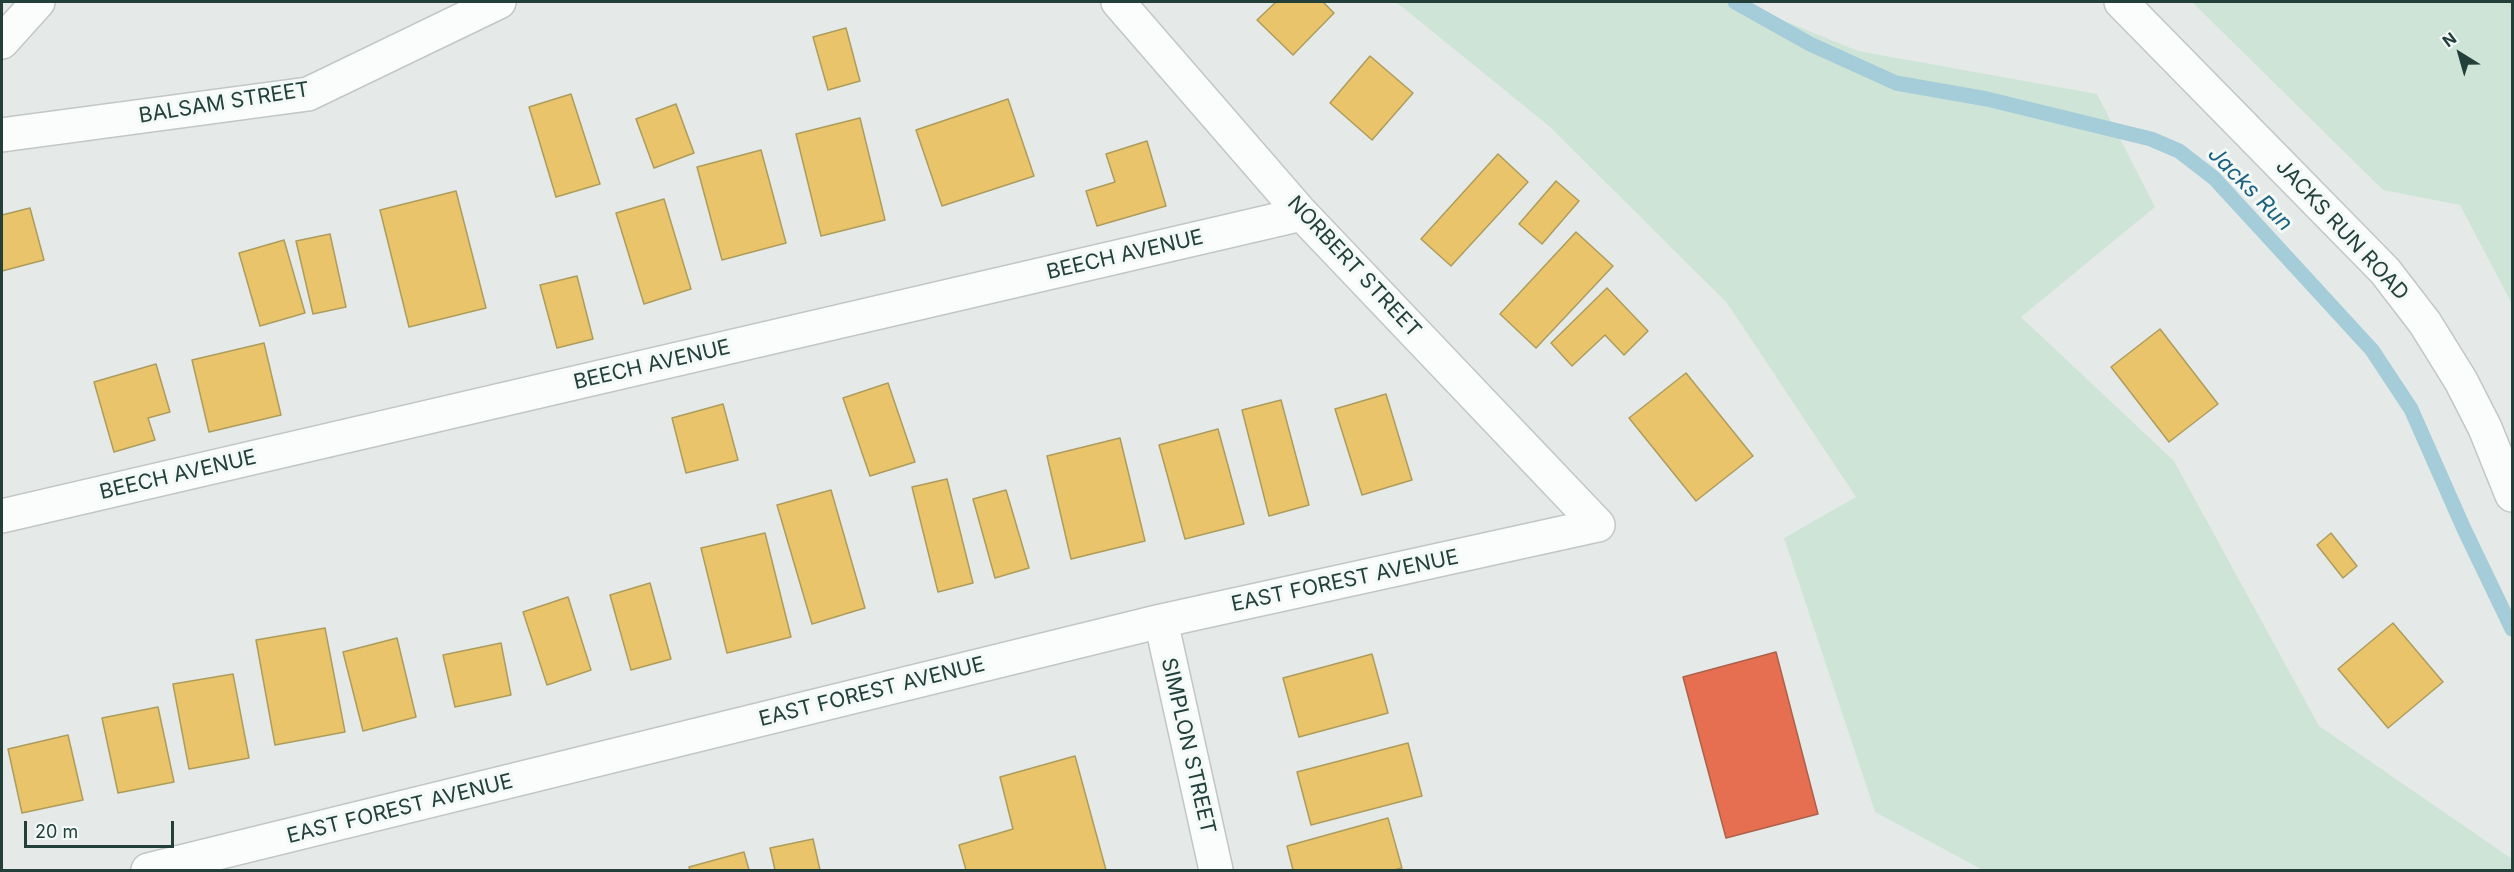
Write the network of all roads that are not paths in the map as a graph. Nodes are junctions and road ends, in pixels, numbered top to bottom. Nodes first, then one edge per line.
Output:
1 (38, 2) edge
2 (499, 2) edge
3 (1118, 2) edge
4 (2121, 2) edge
5 (2, 42) edge
6 (2, 135) edge
7 (1302, 214) junction
8 (2512, 495) edge
9 (2, 516) edge
10 (1599, 525) joint
11 (1161, 621) junction
12 (148, 870) edge
13 (1216, 870) edge

1 - 5 street
2 - 6 street, BALSAM STREET
3 - 7 street, NORBERT STREET
4 - 8 street, JACKS RUN ROAD
7 - 9 street, BEECH AVENUE
7 - 10 street, NORBERT STREET
10 - 11 street, EAST FOREST AVENUE
11 - 12 street, EAST FOREST AVENUE
11 - 13 street, SIMPLON STREET

